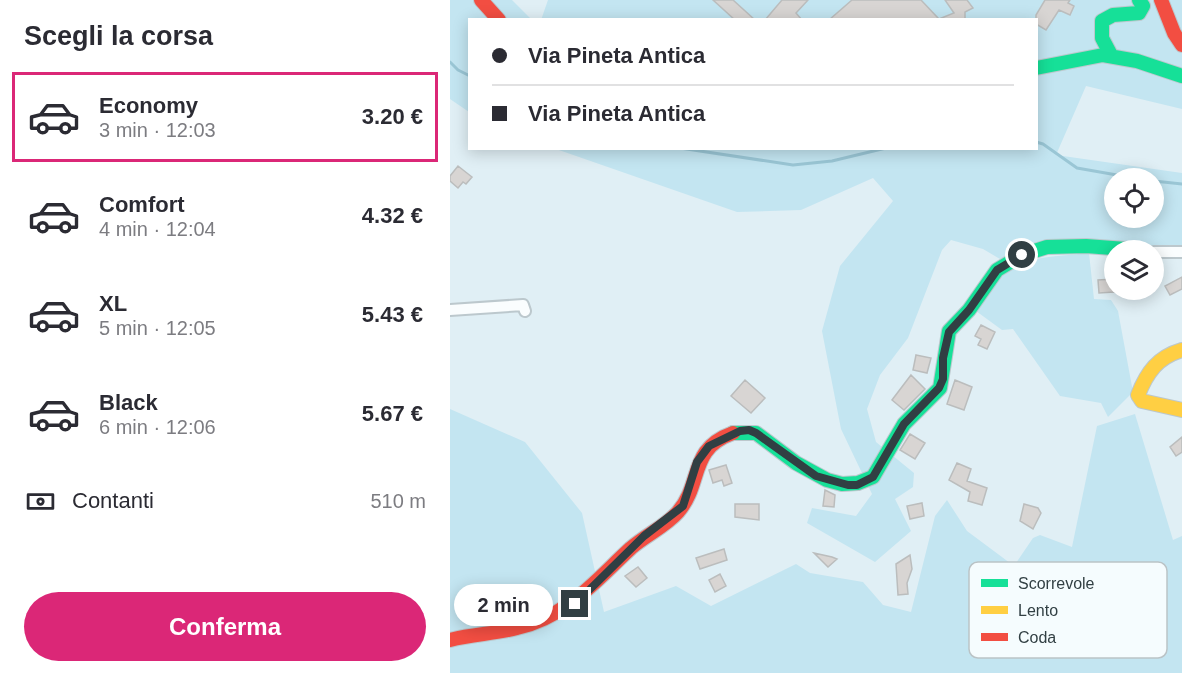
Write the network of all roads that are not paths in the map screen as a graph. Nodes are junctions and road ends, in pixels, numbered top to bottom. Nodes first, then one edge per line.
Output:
1 (481, 0) edge
2 (1139, 0) edge
3 (1161, 0) edge
4 (497, 18) edge
5 (1099, 31) junction
6 (1182, 45) edge
7 (1111, 55) junction
8 (1086, 56) junction
9 (1038, 68) edge
10 (1182, 76) edge
11 (1104, 247) edge
12 (1164, 252) edge
13 (1182, 252) edge
14 (450, 310) edge
15 (525, 311) dead end
16 (1182, 350) edge
17 (1182, 410) edge
18 (450, 640) edge

1 - 4 street
2 - 5 street
3 - 6 street
5 - 7 street
5 - 8 street
7 - 8 street
7 - 10 street
8 - 9 street
11 - 18 street
12 - 13 street
14 - 15 street
16 - 17 street

